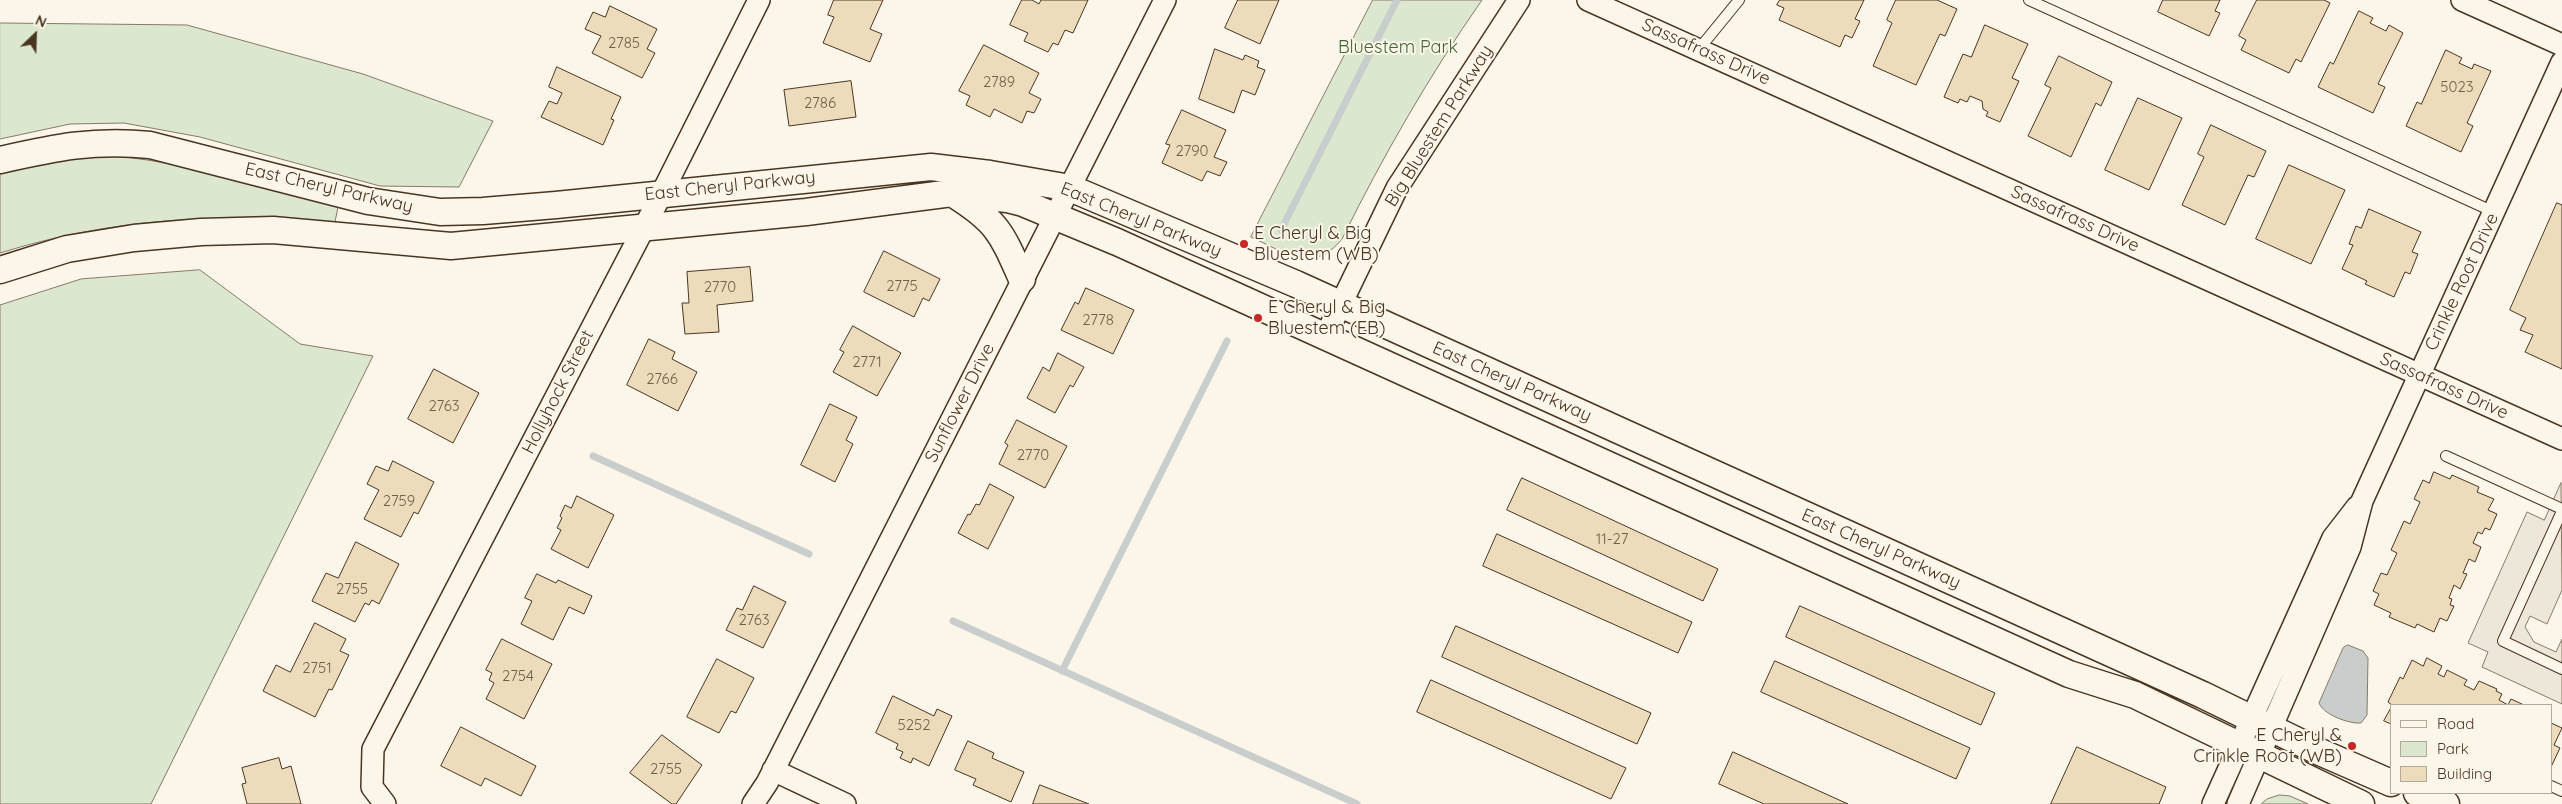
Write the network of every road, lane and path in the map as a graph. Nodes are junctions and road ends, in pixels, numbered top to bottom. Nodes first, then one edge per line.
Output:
1 (759, 0) edge
2 (1165, 0) edge
3 (1519, 0) edge
4 (1588, 0) edge
5 (1739, 0) edge
6 (2029, 0) edge
7 (2462, 0) edge
8 (2562, 45) edge
9 (1699, 49) junction
10 (2562, 62) edge
11 (0, 160) edge
12 (1070, 188) junction
13 (662, 193) junction
14 (952, 193) junction
15 (2494, 212) junction
16 (1055, 216) junction
17 (643, 227) junction
18 (0, 270) edge
19 (1022, 279) junction
20 (1340, 305) junction
21 (1325, 337) junction
22 (2420, 375) junction
23 (2562, 439) edge
24 (2446, 456) dead end
25 (2562, 510) edge
26 (2562, 669) edge
27 (2261, 723) junction
28 (2249, 751) junction
29 (773, 770) junction
30 (2390, 783) edge
31 (2420, 794) edge
32 (385, 804) edge
33 (753, 804) edge
34 (845, 804) edge
35 (2214, 804) edge
36 (2238, 804) edge
37 (2361, 804) edge
38 (2446, 804) edge

1 - 13 street, Hollyhock Street
2 - 12 street, Sunflower Drive
3 - 20 street, Big Bluestem Parkway
4 - 9 street, Sassafrass Drive
5 - 9 lane
6 - 15 lane
7 - 8 street
9 - 22 street, Sassafrass Drive
10 - 15 street, Crinkle Root Drive
11 - 13 street, East Cheryl Parkway
12 - 13 street, East Cheryl Parkway
12 - 16 street, Sunflower Drive
12 - 20 street, East Cheryl Parkway
13 - 17 street, Hollyhock Street
14 - 16 street, East Cheryl Parkway
14 - 17 street, East Cheryl Parkway
14 - 19 street
15 - 22 street, Crinkle Root Drive
16 - 19 street, Sunflower Drive
16 - 21 street, East Cheryl Parkway
17 - 18 street, East Cheryl Parkway
17 - 32 street, Hollyhock Street
19 - 29 street, Sunflower Drive
20 - 21 street, Big Bluestem Parkway
20 - 27 street, East Cheryl Parkway
21 - 28 street, East Cheryl Parkway
22 - 23 street, Sassafrass Drive
22 - 27 street, Crinkle Root Drive
24 - 25 lane
25 - 26 lane
27 - 28 street, Crinkle Root Drive
27 - 30 street, East Cheryl Parkway
28 - 35 street, Crinkle Root Drive
28 - 36 street, Crinkle Root Drive
28 - 37 street, East Cheryl Parkway
29 - 33 street, Sunflower Drive
29 - 34 street
31 - 38 street

